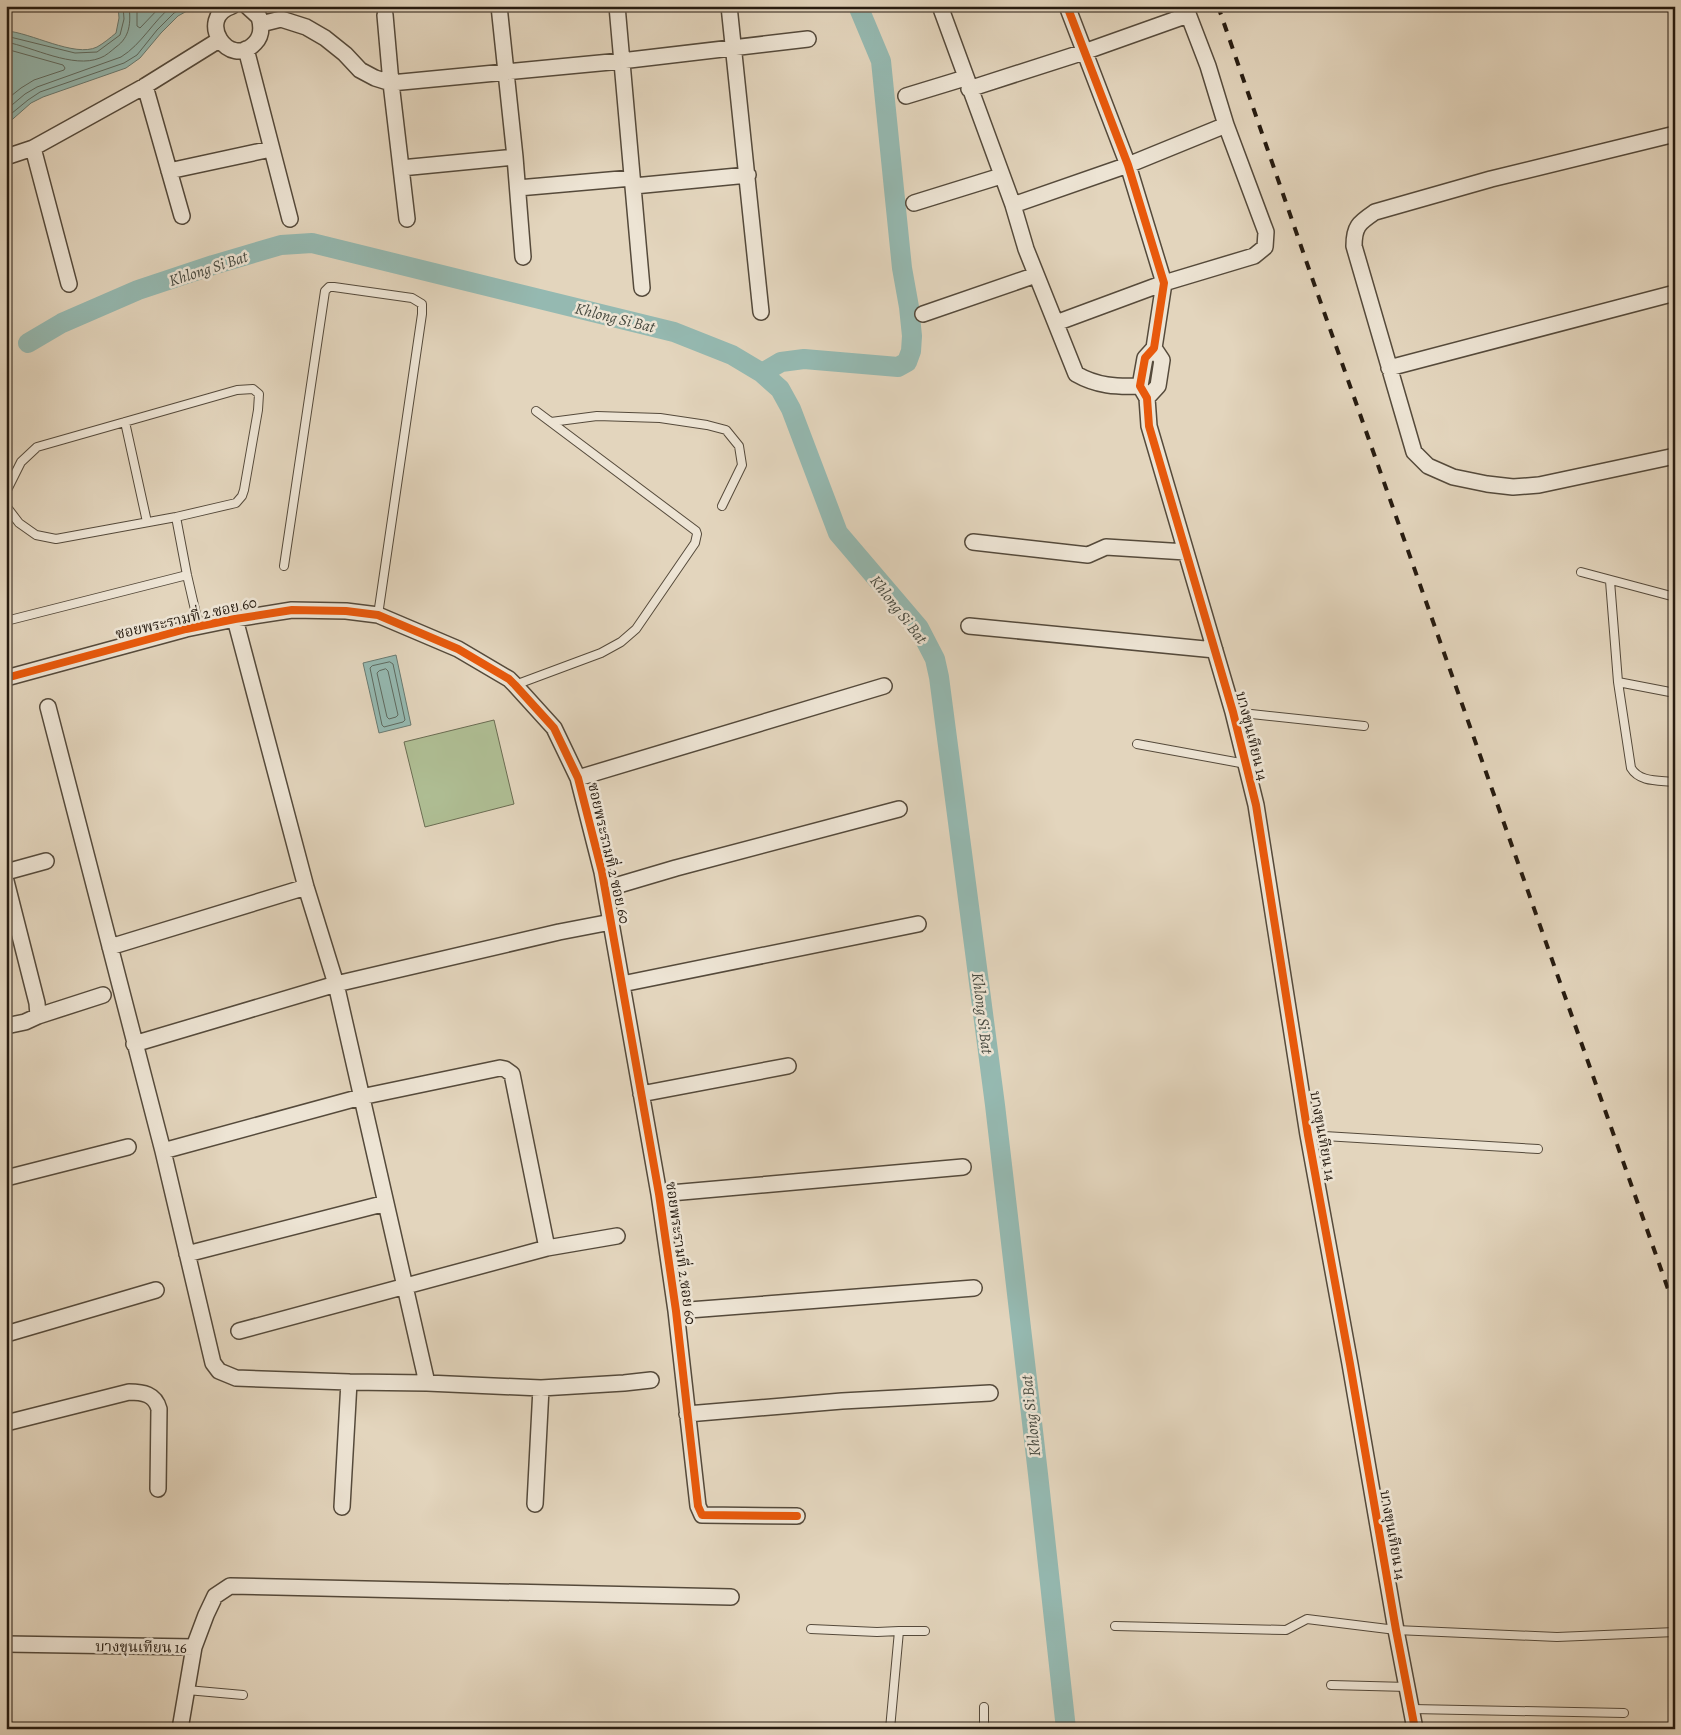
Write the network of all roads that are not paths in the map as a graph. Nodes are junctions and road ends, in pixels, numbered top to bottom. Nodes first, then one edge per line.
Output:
1 (232, 6) edge
2 (247, 6) edge
3 (499, 6) edge
4 (616, 6) edge
5 (729, 6) edge
6 (940, 6) edge
7 (1067, 6) edge
8 (1186, 10) edge
9 (385, 15) dead end
10 (261, 24) junction
11 (808, 39) dead end
12 (219, 40) junction
13 (734, 48) junction
14 (246, 49) junction
15 (1084, 52) junction
16 (621, 61) junction
17 (507, 73) junction
18 (391, 82) junction
19 (967, 83) junction
20 (145, 86) junction
21 (906, 96) dead end
22 (1226, 126) junction
23 (1675, 134) edge
24 (33, 148) junction
25 (272, 149) junction
26 (515, 156) junction
27 (6, 157) edge
28 (1128, 165) junction
29 (401, 168) junction
30 (169, 172) junction
31 (748, 175) junction
32 (1001, 176) junction
33 (633, 182) junction
34 (518, 188) junction
35 (914, 203) dead end
36 (1014, 206) junction
37 (182, 216) dead end
38 (290, 219) dead end
39 (408, 219) dead end
40 (523, 257) dead end
41 (1036, 274) junction
42 (1164, 283) junction
43 (69, 284) dead end
44 (642, 288) dead end
45 (1675, 293) edge
46 (761, 312) dead end
47 (923, 314) dead end
48 (1056, 323) junction
49 (1390, 368) junction
50 (1144, 397) junction
51 (536, 411) dead end
52 (125, 422) junction
53 (551, 422) junction
54 (1675, 456) edge
55 (6, 492) edge
56 (6, 506) edge
57 (722, 506) dead end
58 (176, 517) junction
59 (147, 522) junction
60 (973, 542) dead end
61 (1186, 552) junction
62 (284, 566) dead end
63 (1581, 572) dead end
64 (186, 575) junction
65 (1610, 581) junction
66 (1675, 598) edge
67 (378, 615) junction
68 (235, 619) junction
69 (6, 621) edge
70 (969, 626) dead end
71 (198, 627) junction
72 (1215, 650) junction
73 (6, 678) edge
74 (1618, 682) junction
75 (514, 685) junction
76 (884, 686) dead end
77 (1675, 693) edge
78 (48, 707) dead end
79 (1233, 712) junction
80 (1364, 726) dead end
81 (1137, 744) dead end
82 (1246, 764) junction
83 (578, 778) junction
84 (1675, 782) edge
85 (900, 809) dead end
86 (46, 861) dead end
87 (6, 872) edge
88 (6, 881) edge
89 (306, 887) junction
90 (605, 889) junction
91 (611, 922) junction
92 (918, 924) dead end
93 (110, 947) junction
94 (336, 984) junction
95 (622, 984) junction
96 (103, 995) dead end
97 (38, 1016) junction
98 (6, 1026) edge
99 (134, 1044) junction
100 (788, 1066) dead end
101 (641, 1094) junction
102 (361, 1098) junction
103 (1308, 1135) junction
104 (128, 1147) dead end
105 (1538, 1148) dead end
106 (163, 1151) junction
107 (963, 1167) dead end
108 (6, 1178) edge
109 (659, 1194) junction
110 (386, 1203) junction
111 (617, 1236) dead end
112 (547, 1248) junction
113 (187, 1254) junction
114 (405, 1286) junction
115 (974, 1288) dead end
116 (156, 1290) dead end
117 (676, 1311) junction
118 (240, 1331) dead end
119 (6, 1334) edge
120 (651, 1380) dead end
121 (350, 1382) junction
122 (427, 1383) junction
123 (541, 1388) junction
124 (990, 1393) dead end
125 (687, 1414) junction
126 (7, 1419) edge
127 (158, 1489) dead end
128 (535, 1504) dead end
129 (342, 1508) dead end
130 (797, 1516) dead end
131 (731, 1598) dead end
132 (1115, 1626) dead end
133 (811, 1629) dead end
134 (1396, 1630) junction
135 (898, 1631) junction
136 (925, 1631) dead end
137 (1675, 1632) edge
138 (6, 1644) edge
139 (194, 1647) junction
140 (1331, 1685) dead end
141 (1408, 1687) junction
142 (187, 1690) junction
143 (243, 1695) dead end
144 (984, 1707) dead end
145 (1412, 1709) junction
146 (1624, 1713) dead end
147 (180, 1729) edge
148 (890, 1729) edge
149 (984, 1729) edge
150 (1415, 1729) edge

1 - 12 street
2 - 10 street
3 - 17 street
4 - 16 street
5 - 13 street
6 - 19 street
7 - 15 street
8 - 15 street
8 - 22 street
9 - 18 street
10 - 14 street
10 - 18 street
11 - 13 street
12 - 14 street
12 - 20 street
13 - 16 street
13 - 31 street
14 - 25 street
15 - 19 street
15 - 28 street
16 - 17 street
16 - 33 street
17 - 18 street
17 - 26 street
18 - 29 street
19 - 21 street
19 - 32 street
20 - 24 street
20 - 30 street
22 - 28 street
22 - 42 street
23 - 49 street
24 - 27 street
24 - 43 street
25 - 30 street
25 - 38 street
26 - 29 street
26 - 34 street
28 - 36 street
28 - 42 street
29 - 39 street
30 - 37 street
31 - 33 street
31 - 46 street
32 - 35 street
32 - 36 street
33 - 34 street
33 - 44 street
34 - 40 street
36 - 41 street
41 - 47 street
41 - 48 street
42 - 48 street
42 - 50 street, บางขุนเทียน 14
45 - 49 street
48 - 50 street
49 - 54 street
50 - 61 street, บางขุนเทียน 14
51 - 53 lane
52 - 55 lane
52 - 58 lane
52 - 59 lane
53 - 57 lane
53 - 75 lane
56 - 59 lane
58 - 59 lane
58 - 64 lane
60 - 61 street
61 - 72 street, บางขุนเทียน 14
62 - 67 lane
63 - 65 lane
64 - 69 lane
64 - 71 lane
65 - 66 lane
65 - 74 lane
67 - 68 street, ซอยพระรามที่ 2 ซอย 60
67 - 75 street, ซอยพระรามที่ 2 ซอย 60
68 - 71 street, ซอยพระรามที่ 2 ซอย 60
68 - 89 street
70 - 72 street
71 - 73 street, ซอยพระรามที่ 2 ซอย 60
72 - 79 street, บางขุนเทียน 14
74 - 77 lane
74 - 84 lane
75 - 83 street, ซอยพระรามที่ 2 ซอย 60
76 - 83 street
78 - 93 street
79 - 80 lane
79 - 82 street, บางขุนเทียน 14
81 - 82 lane
82 - 103 street, บางขุนเทียน 14
83 - 90 street, ซอยพระรามที่ 2 ซอย 60
85 - 90 street
86 - 87 street
88 - 97 street
89 - 93 street
89 - 94 street
90 - 91 street, ซอยพระรามที่ 2 ซอย 60
91 - 94 street
91 - 95 street, ซอยพระรามที่ 2 ซอย 60
92 - 95 street
93 - 99 street
94 - 99 street
94 - 102 street
95 - 101 street, ซอยพระรามที่ 2 ซอย 60
96 - 97 street
97 - 98 street
99 - 106 street
100 - 101 street
101 - 109 street, ซอยพระรามที่ 2 ซอย 60
102 - 106 street
102 - 110 street
102 - 112 street
103 - 105 lane
103 - 134 street, บางขุนเทียน 14
104 - 108 street
106 - 113 street
107 - 109 street
109 - 117 street, ซอยพระรามที่ 2 ซอย 60
110 - 113 street
110 - 114 street
111 - 112 street
112 - 114 street
113 - 121 street
114 - 118 street
114 - 122 street
115 - 117 street
116 - 119 street
117 - 125 street, ซอยพระรามที่ 2 ซอย 60
120 - 123 street
121 - 122 street
121 - 129 street
122 - 123 street
123 - 128 street
124 - 125 street
125 - 130 street, ซอยพระรามที่ 2 ซอย 60
126 - 127 street
131 - 139 street
132 - 134 lane
133 - 135 lane
134 - 137 lane
134 - 141 street, บางขุนเทียน 14
135 - 136 lane
135 - 148 lane
138 - 139 street, บางขุนเทียน 16
139 - 142 street, บางขุนเทียน 16
140 - 141 lane
141 - 145 street, บางขุนเทียน 14
142 - 143 lane
142 - 147 street, บางขุนเทียน 16
144 - 149 lane
145 - 146 lane
145 - 150 street, บางขุนเทียน 14

